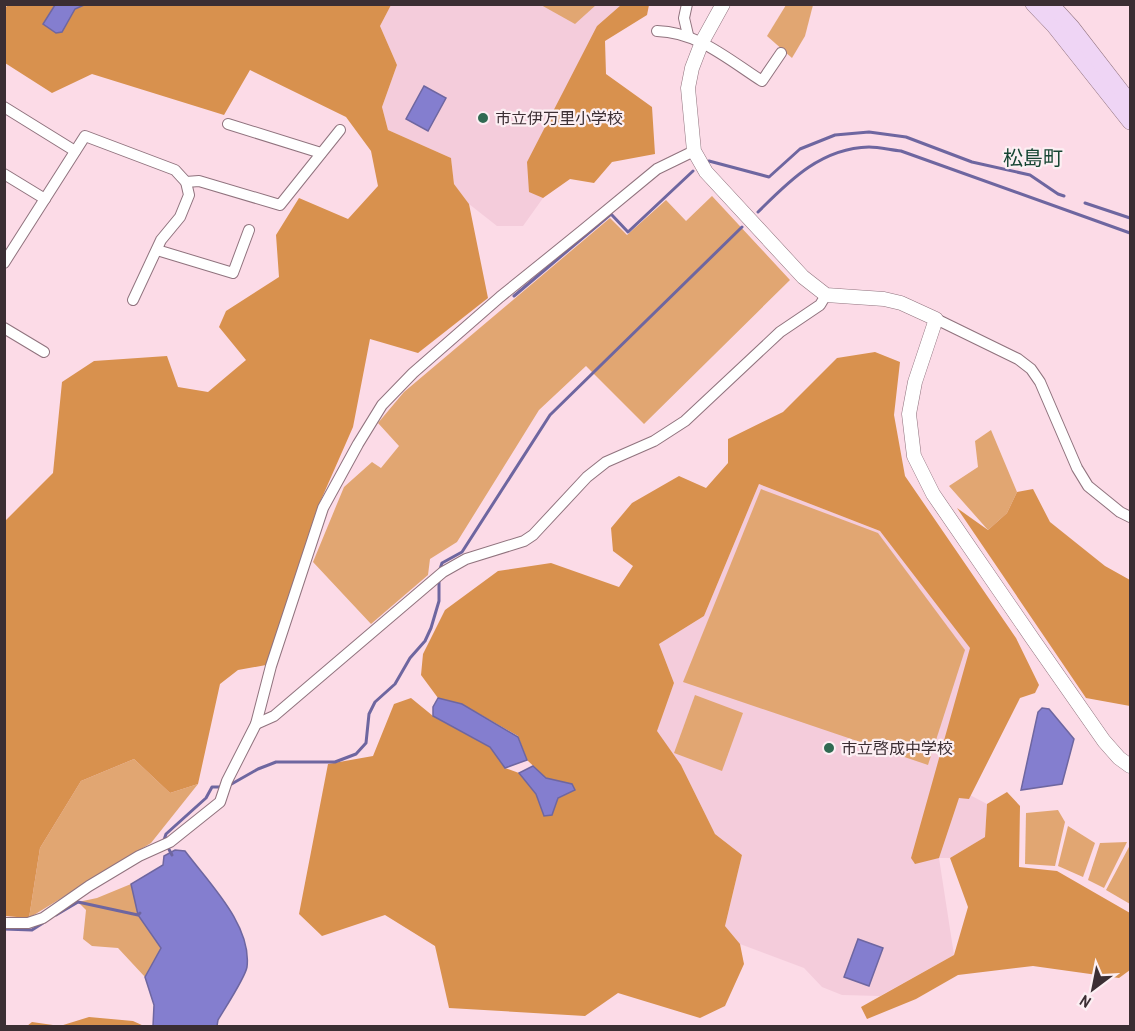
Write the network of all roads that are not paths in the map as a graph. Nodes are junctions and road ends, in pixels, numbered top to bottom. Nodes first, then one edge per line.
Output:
1 (687, 4) edge
2 (723, 4) edge
3 (1033, 4) edge
4 (1051, 4) edge
5 (657, 31) dead end
6 (688, 35) junction
7 (702, 42) junction
8 (781, 53) dead end
9 (1131, 102) edge
10 (4, 107) edge
11 (1131, 122) edge
12 (228, 124) dead end
13 (340, 130) dead end
14 (694, 151) junction
15 (75, 152) junction
16 (321, 153) junction
17 (4, 174) edge
18 (186, 182) junction
19 (45, 199) junction
20 (249, 230) dead end
21 (9, 246) edge
22 (157, 250) junction
23 (4, 263) edge
24 (826, 295) junction
25 (133, 300) dead end
26 (936, 319) junction
27 (4, 328) edge
28 (44, 352) dead end
29 (1131, 517) edge
30 (256, 724) junction
31 (1131, 766) edge
32 (4, 923) edge

1 - 6 street
2 - 7 street
3 - 11 main road
4 - 9 main road
5 - 6 street
6 - 7 street
7 - 8 street
7 - 14 street
10 - 15 street
12 - 16 street
13 - 16 street
14 - 24 street
14 - 30 street
15 - 18 street
15 - 19 street
16 - 18 street
17 - 19 street
18 - 22 street
19 - 21 street
20 - 22 street
21 - 23 street
22 - 25 street
24 - 26 street
24 - 30 street
26 - 29 street
26 - 31 street
27 - 28 street
30 - 32 street

